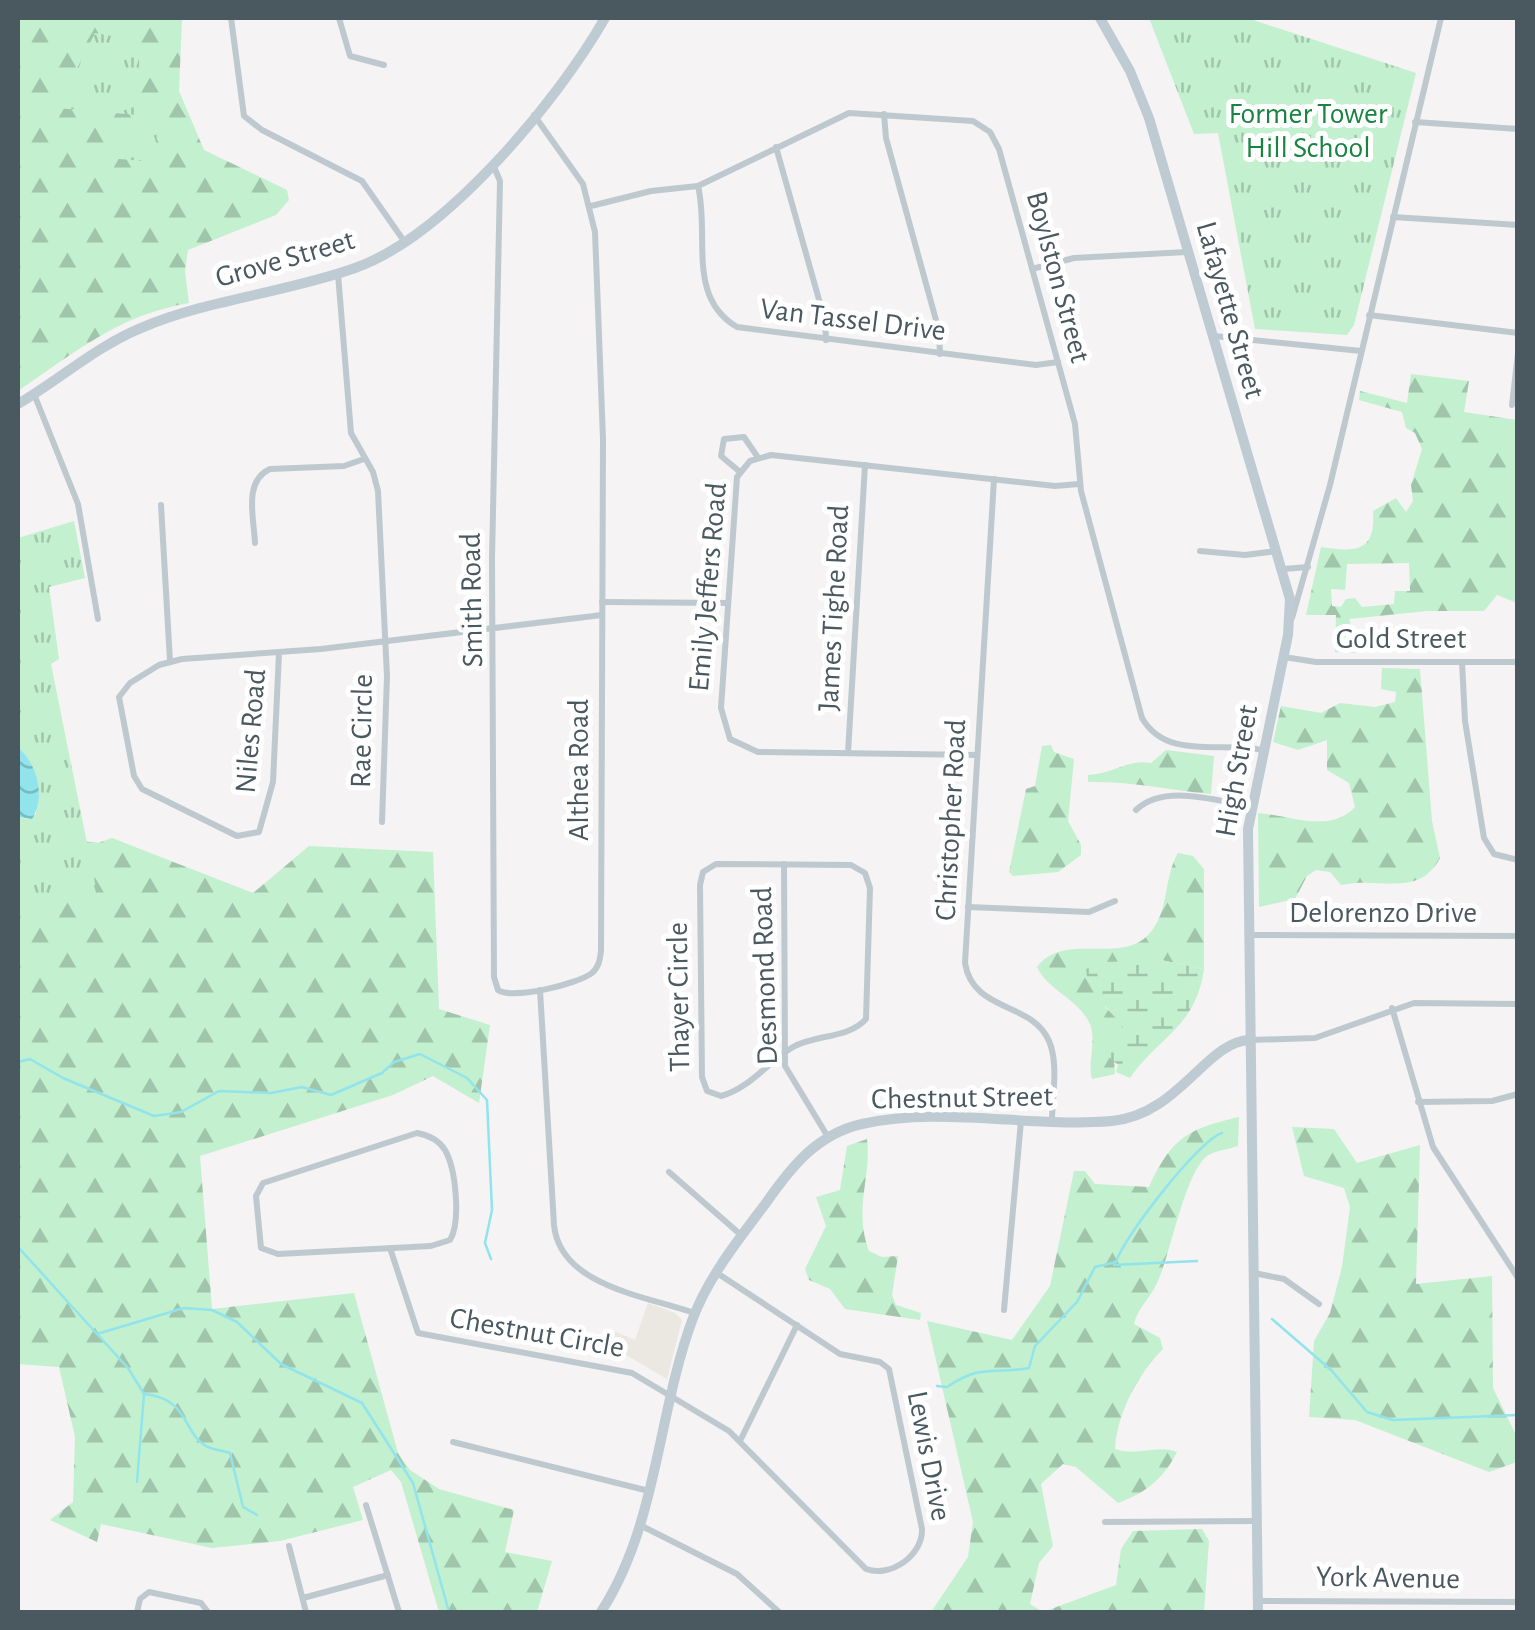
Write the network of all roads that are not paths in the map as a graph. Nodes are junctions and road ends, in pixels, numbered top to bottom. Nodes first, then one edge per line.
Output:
1 (232, 18) edge
2 (339, 18) edge
3 (604, 18) edge
4 (1100, 18) edge
5 (1441, 18) edge
6 (384, 66) dead end
7 (884, 114) junction
8 (534, 115) junction
9 (1416, 122) junction
10 (1518, 129) edge
11 (776, 146) junction
12 (494, 166) junction
13 (698, 186) junction
14 (591, 206) junction
15 (1393, 217) junction
16 (1518, 225) edge
17 (404, 241) junction
18 (1187, 252) junction
19 (1032, 268) junction
20 (338, 274) junction
21 (1369, 315) junction
22 (1518, 333) edge
23 (1212, 337) junction
24 (826, 340) junction
25 (1361, 351) junction
26 (940, 354) junction
27 (1518, 354) edge
28 (1058, 362) junction
29 (34, 394) junction
30 (18, 404) edge
31 (1512, 406) dead end
32 (758, 457) junction
33 (364, 458) junction
34 (866, 465) junction
35 (740, 472) junction
36 (994, 479) junction
37 (1079, 484) junction
38 (161, 505) dead end
39 (255, 543) dead end
40 (1278, 550) junction
41 (1200, 551) dead end
42 (1308, 567) junction
43 (1284, 570) junction
44 (602, 602) junction
45 (727, 603) junction
46 (602, 615) junction
47 (98, 618) dead end
48 (1290, 623) junction
49 (494, 625) junction
50 (384, 642) junction
51 (280, 653) junction
52 (1284, 657) junction
53 (170, 661) junction
54 (1462, 662) junction
55 (1518, 662) edge
56 (1262, 750) junction
57 (848, 753) junction
58 (977, 755) junction
59 (1250, 806) junction
60 (1136, 810) dead end
61 (382, 822) dead end
62 (1518, 860) edge
63 (784, 864) junction
64 (1115, 902) dead end
65 (968, 908) junction
66 (1248, 936) junction
67 (1518, 936) edge
68 (540, 990) junction
69 (1518, 1004) edge
70 (1392, 1008) junction
71 (1250, 1040) junction
72 (785, 1053) junction
73 (1518, 1094) edge
74 (1418, 1102) junction
75 (1021, 1121) junction
76 (1052, 1121) junction
77 (828, 1137) junction
78 (669, 1172) dead end
79 (742, 1235) junction
80 (390, 1248) junction
81 (717, 1273) junction
82 (1254, 1273) junction
83 (1518, 1278) edge
84 (1319, 1304) dead end
85 (1004, 1310) dead end
86 (694, 1314) junction
87 (796, 1325) junction
88 (1518, 1340) edge
89 (1518, 1382) edge
90 (671, 1398) junction
91 (740, 1441) junction
92 (453, 1442) dead end
93 (648, 1490) junction
94 (366, 1504) dead end
95 (1257, 1521) junction
96 (1105, 1522) dead end
97 (640, 1525) junction
98 (289, 1546) dead end
99 (388, 1575) junction
100 (302, 1598) junction
101 (1518, 1602) edge
102 (1258, 1606) edge
103 (137, 1612) edge
104 (208, 1612) edge
105 (306, 1612) edge
106 (400, 1612) edge
107 (602, 1612) edge
108 (779, 1612) edge

1 - 17 street
2 - 6 street
3 - 8 main road, Grove Street
4 - 18 main road, Lafayette Street
5 - 9 street, High Street
7 - 11 street, Boylston Street
7 - 19 street, Boylston Street
7 - 26 street
8 - 12 main road, Grove Street
8 - 14 street, Althea Road
9 - 10 street
9 - 15 street, High Street
11 - 13 street, Boylston Street
11 - 24 street
12 - 17 main road, Grove Street
12 - 49 street, Smith Road
13 - 14 street, Boylston Street
13 - 24 street, Van Tassel Drive
14 - 44 street, Althea Road
15 - 16 street
15 - 21 street, High Street
17 - 20 main road, Grove Street
18 - 19 street
18 - 23 main road, Lafayette Street
19 - 28 street, Boylston Street
20 - 29 main road, Grove Street
20 - 33 street, Rae Circle
21 - 22 street
21 - 25 street, High Street
23 - 25 street
23 - 40 main road, Lafayette Street
24 - 26 street, Van Tassel Drive
25 - 42 street, High Street
26 - 28 street, Van Tassel Drive
27 - 31 street
28 - 37 street, Boylston Street
29 - 30 main road, Grove Street
29 - 47 street
32 - 34 street, Emily Jeffers Road
32 - 35 street, Emily Jeffers Road
32 - 35 street
33 - 39 street
33 - 50 street, Rae Circle
34 - 36 street, Emily Jeffers Road
34 - 57 street, James Tighe Road
35 - 45 street, Emily Jeffers Road
36 - 37 street, Emily Jeffers Road
36 - 58 street, Christopher Road
37 - 56 street, Boylston Street
38 - 53 street
40 - 41 street
40 - 43 main road, Lafayette Street
42 - 43 street
42 - 48 street, High Street
43 - 48 main road, Lafayette Street
44 - 45 street
44 - 46 street, Althea Road
45 - 57 street, Emily Jeffers Road
46 - 49 street, Niles Road
46 - 68 street, Althea Road
48 - 52 main road, High Street
49 - 50 street, Niles Road
49 - 68 street, Smith Road
50 - 51 street, Niles Road
50 - 61 street, Rae Circle
51 - 53 street, Niles Road
51 - 53 street, Niles Road
52 - 54 street, Gold Street
52 - 56 main road, High Street
54 - 55 street, Gold Street
54 - 62 street
56 - 59 main road, High Street
57 - 58 street, Emily Jeffers Road
58 - 65 street, Christopher Road
59 - 60 street
59 - 66 main road, High Street
63 - 72 street, Desmond Road
63 - 72 street, Thayer Circle
63 - 72 street, Thayer Circle
64 - 65 street
65 - 76 street, Christopher Road
66 - 67 street, Delorenzo Drive
66 - 71 main road, High Street
68 - 86 street
69 - 70 street
70 - 71 street
70 - 74 street
71 - 76 main road, Chestnut Street
71 - 82 main road, High Street
72 - 77 street, Desmond Road
73 - 74 street
74 - 83 street
75 - 76 main road, Chestnut Street
75 - 77 main road, Chestnut Street
75 - 85 street
77 - 79 main road, Chestnut Street
78 - 79 street
79 - 81 main road, Chestnut Street
80 - 80 street
80 - 90 street, Chestnut Circle
81 - 86 main road, Chestnut Street
81 - 87 street, Lewis Drive
82 - 84 street
82 - 95 main road, High Street
86 - 90 main road, Chestnut Street
87 - 91 street
87 - 91 street, Lewis Drive
88 - 89 street
90 - 91 street, Lewis Drive
90 - 93 main road, Chestnut Street
92 - 93 street
93 - 97 main road, Chestnut Street
94 - 99 street
95 - 96 street
95 - 102 main road, High Street
97 - 107 main road, Chestnut Street
97 - 108 street
98 - 100 street
99 - 100 street
99 - 106 street
100 - 105 street
101 - 102 street, York Avenue
103 - 104 street

